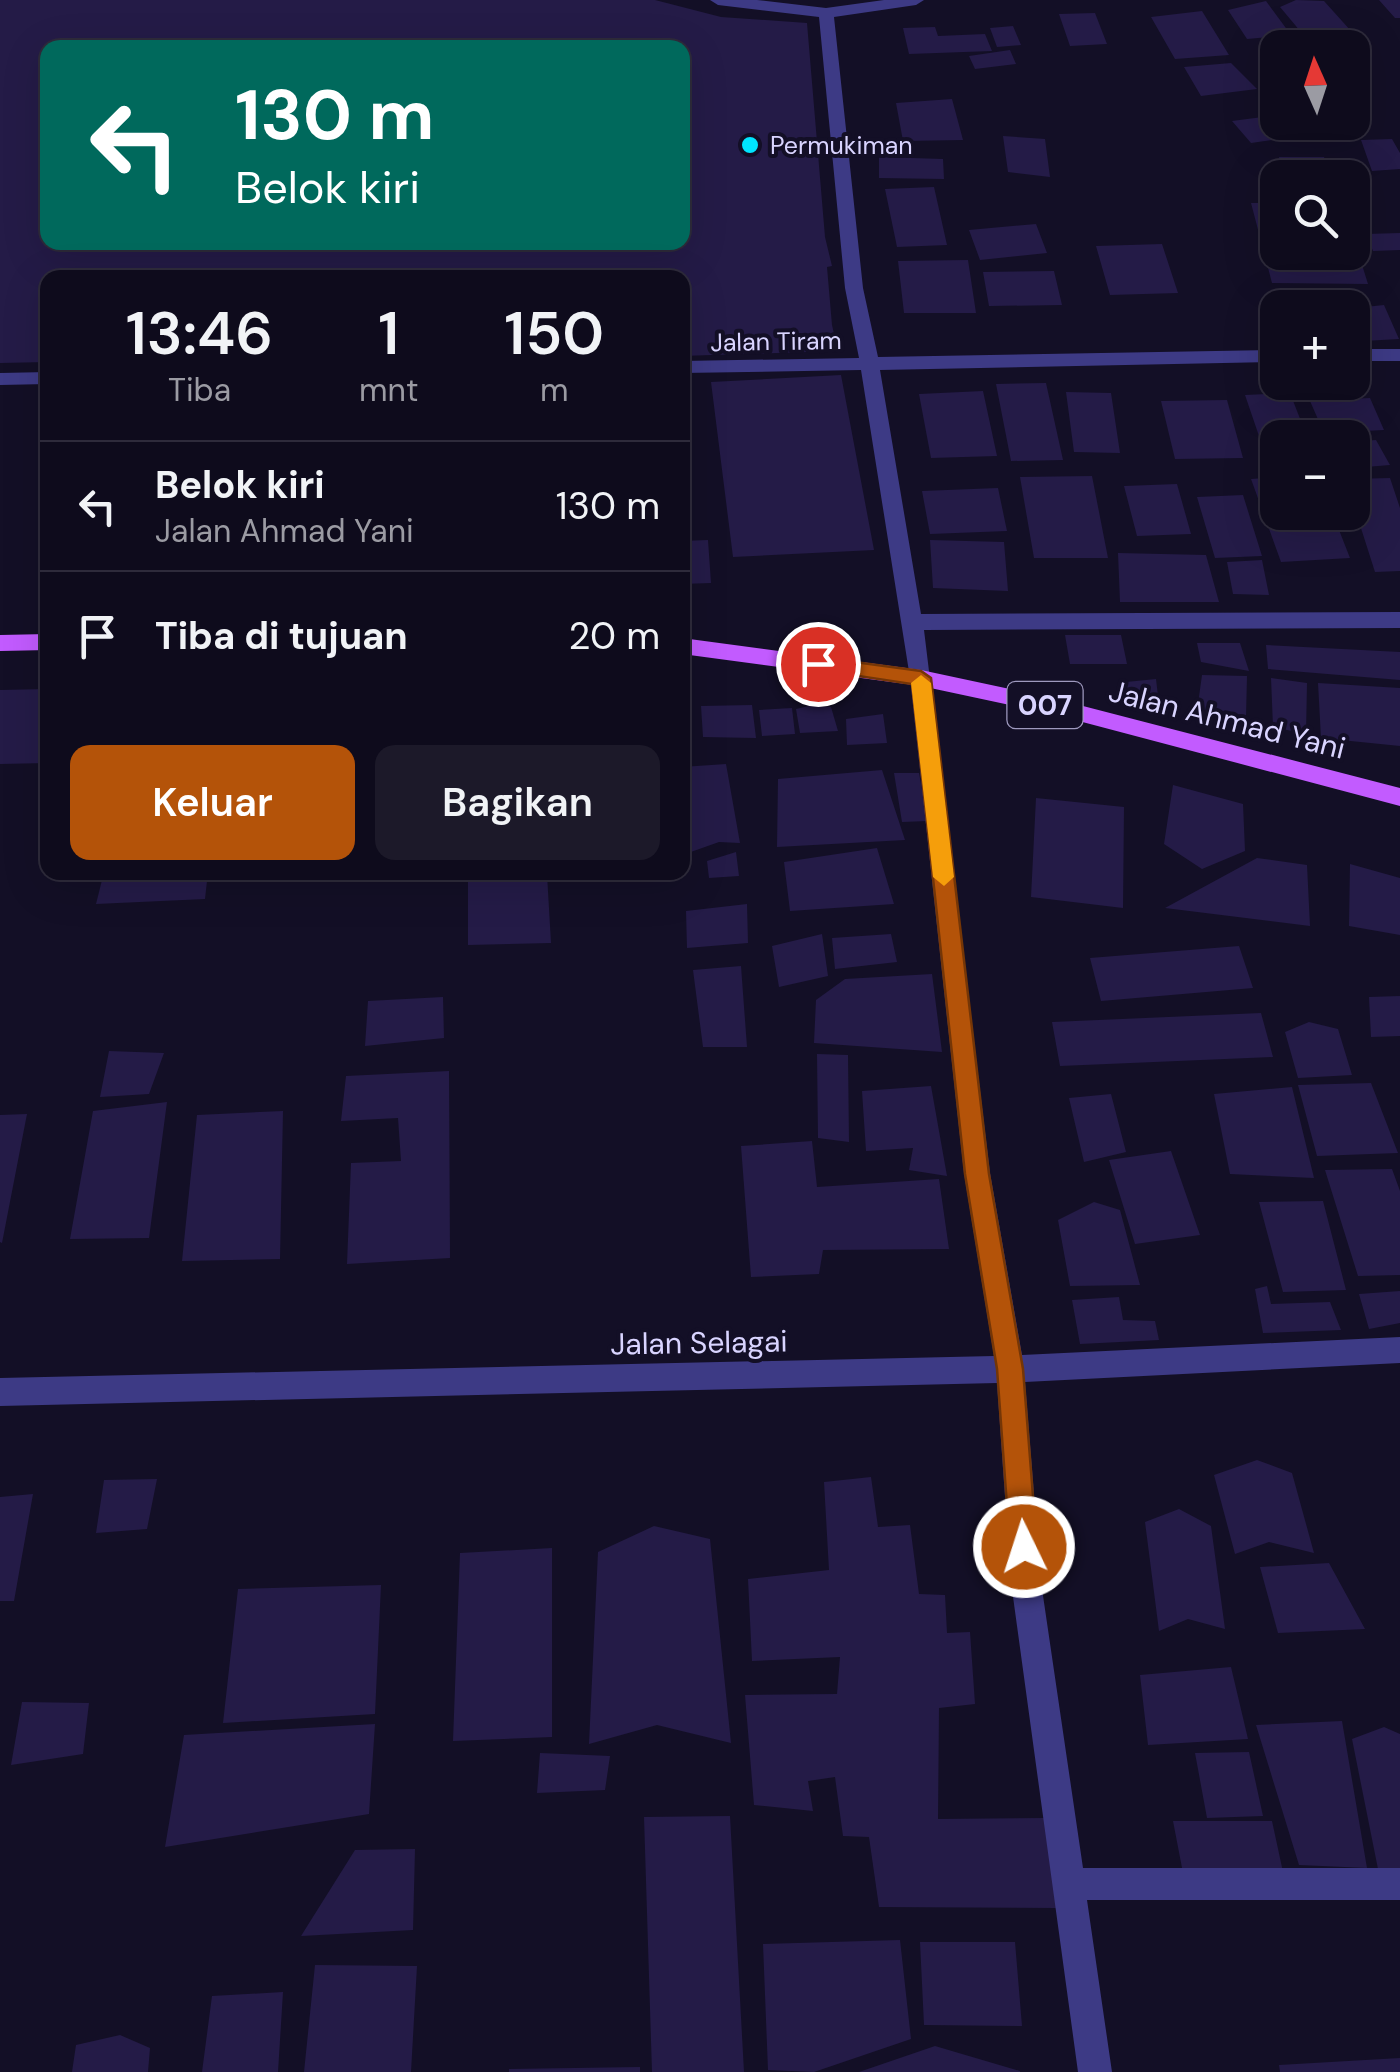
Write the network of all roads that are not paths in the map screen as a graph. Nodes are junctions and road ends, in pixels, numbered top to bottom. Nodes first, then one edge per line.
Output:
1 (718, 0) edge
2 (916, 0) edge
3 (826, 13) junction
4 (1400, 355) edge
5 (1260, 356) edge
6 (1370, 356) edge
7 (870, 364) junction
8 (690, 368) edge
9 (40, 378) edge
10 (0, 379) edge
11 (1400, 620) edge
12 (913, 622) junction
13 (40, 642) edge
14 (0, 643) edge
15 (690, 647) edge
16 (921, 678) junction
17 (1400, 797) edge
18 (1400, 1350) edge
19 (1010, 1369) junction
20 (0, 1392) edge
21 (1066, 1884) junction
22 (1400, 1884) edge
23 (1095, 2072) edge

1 - 3 street
2 - 3 street
3 - 7 street
4 - 6 street
5 - 7 street, Jalan Tiram
7 - 8 street, Jalan Tiram
7 - 12 street
9 - 10 street
11 - 12 street
12 - 16 street
13 - 14 main road
15 - 16 main road, Jalan Ahmad Yani / 007
16 - 17 main road, Jalan Ahmad Yani / 007
16 - 19 street
18 - 19 street, Jalan Selagai
19 - 20 street, Jalan Selagai
19 - 21 street
21 - 22 street
21 - 23 street

